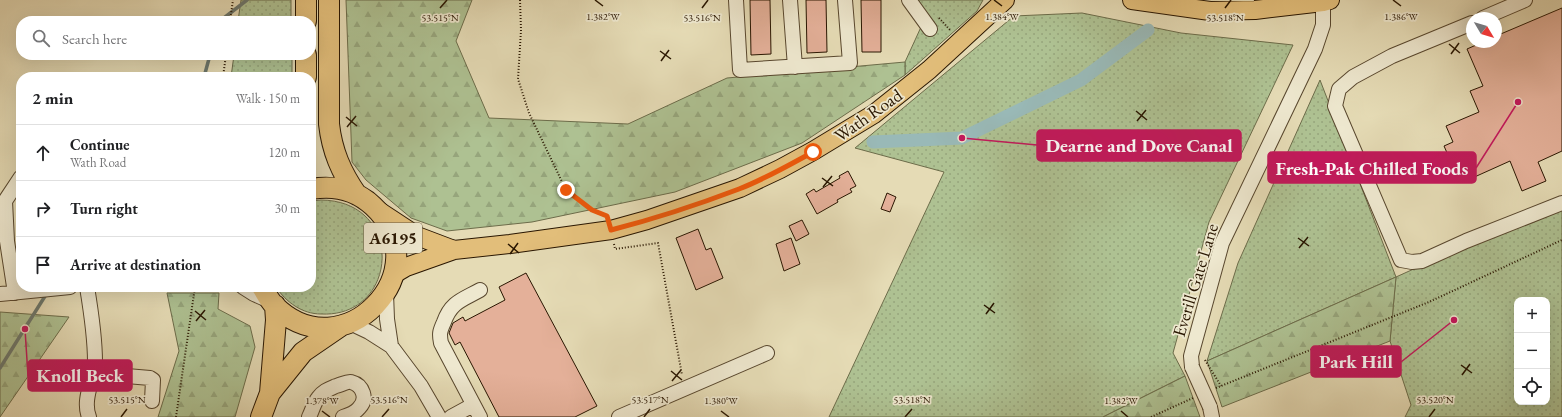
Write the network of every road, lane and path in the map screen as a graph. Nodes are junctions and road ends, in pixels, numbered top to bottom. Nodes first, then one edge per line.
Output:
1 (306, 0) edge
2 (329, 0) edge
3 (520, 0) edge
4 (736, 0) edge
5 (790, 0) edge
6 (846, 0) edge
7 (909, 0) edge
8 (1005, 0) edge
9 (1132, 0) edge
10 (1525, 0) edge
11 (232, 1) edge
12 (1326, 1) edge
13 (1497, 12) edge
14 (230, 16) edge
15 (306, 16) edge
16 (929, 21) joint
17 (1466, 25) edge
18 (960, 42) junction
19 (225, 60) edge
20 (306, 60) edge
21 (796, 67) junction
22 (224, 72) edge
23 (306, 72) edge
24 (16, 184) edge
25 (316, 188) edge
26 (357, 194) junction
27 (1562, 203) edge
28 (379, 211) junction
29 (611, 230) junction
30 (1562, 240) edge
31 (454, 250) junction
32 (394, 274) junction
33 (480, 290) dead end
34 (15, 292) joint
35 (88, 292) edge
36 (194, 292) edge
37 (251, 292) edge
38 (386, 293) junction
39 (0, 294) edge
40 (270, 298) edge
41 (346, 324) junction
42 (391, 346) junction
43 (767, 353) dead end
44 (92, 373) junction
45 (685, 388) junction
46 (1214, 389) dead end
47 (270, 393) junction
48 (1195, 397) dead end
49 (152, 401) dead end
50 (477, 411) edge
51 (1211, 412) edge
52 (89, 417) edge
53 (176, 417) edge
54 (261, 417) edge
55 (309, 417) edge
56 (343, 417) edge
57 (439, 417) edge
58 (451, 417) edge
59 (620, 417) edge
60 (1151, 417) edge

1 - 15 highway
2 - 26 highway, A6195
3 - 29 path
4 - 21 street
5 - 21 street
6 - 21 street
7 - 16 street
8 - 18 main road, Wath Road
9 - 12 main road
10 - 13 street
11 - 14 path
12 - 51 street, Everill Gate Lane, bridge
16 - 18 path
17 - 27 street
18 - 29 main road, Wath Road
19 - 22 path
20 - 23 highway
24 - 34 street
25 - 26 highway, A6195
26 - 28 highway, A6195
28 - 31 main road, Wath Road
28 - 32 highway, A6195
29 - 31 main road, Wath Road
29 - 45 path
30 - 46 path
31 - 32 main road, Wath Road
32 - 38 highway, A6195
33 - 50 street
34 - 39 street
35 - 44 street
36 - 53 path
37 - 40 street
38 - 41 highway, A6195
38 - 42 street
40 - 41 highway, A6195
40 - 47 highway, A6195
41 - 42 street
41 - 47 highway, A6195
42 - 57 street
43 - 45 street
44 - 49 street
44 - 52 street
45 - 59 street
47 - 54 highway, A6195
48 - 60 path
50 - 58 street
55 - 56 street

